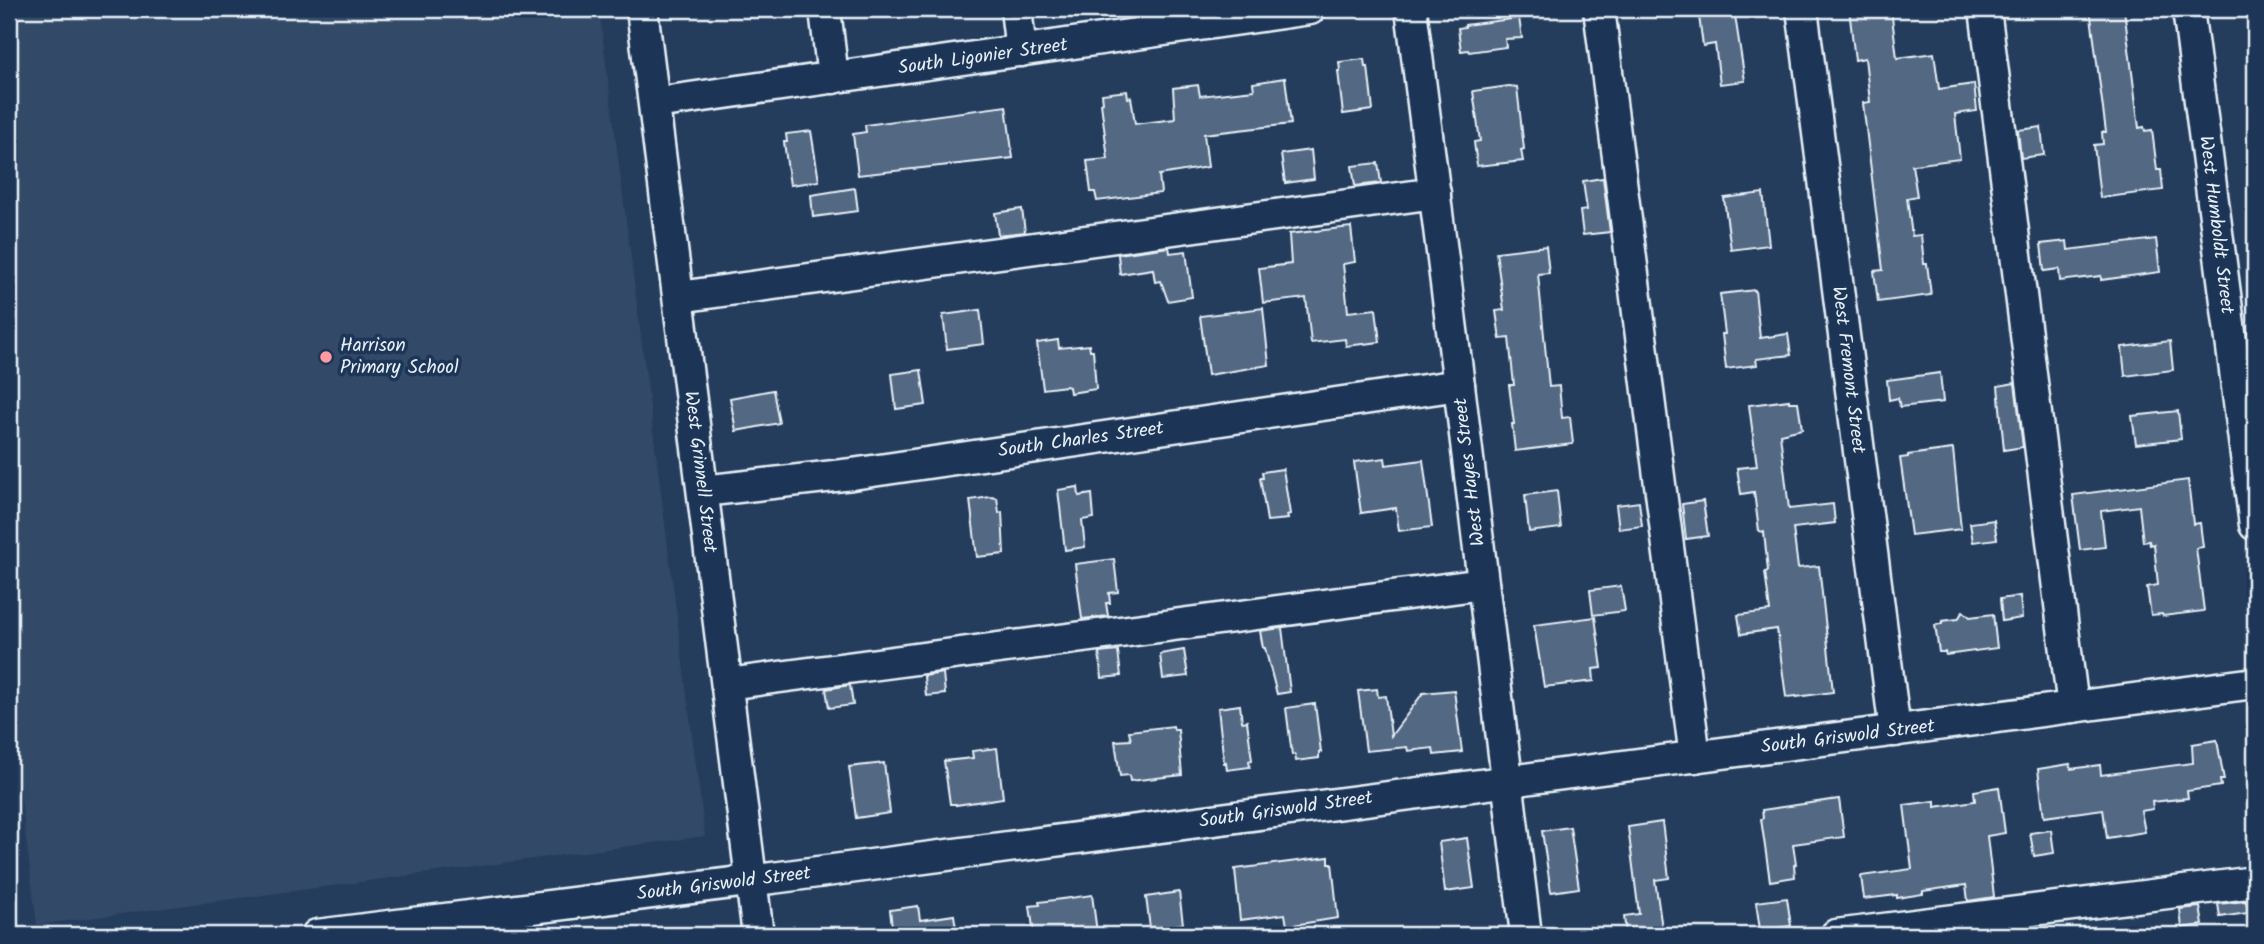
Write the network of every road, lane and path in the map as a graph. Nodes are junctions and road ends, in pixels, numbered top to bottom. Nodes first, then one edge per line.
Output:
1 (642, 9) edge
2 (825, 9) edge
3 (1016, 9) edge
4 (1310, 9) edge
5 (1410, 9) edge
6 (1599, 9) edge
7 (1802, 9) edge
8 (1985, 9) edge
9 (2189, 9) edge
10 (1208, 16) edge
11 (1021, 51) junction
12 (833, 78) junction
13 (655, 103) junction
14 (1434, 193) junction
15 (679, 296) junction
16 (1459, 385) junction
17 (703, 491) junction
18 (2255, 525) edge
19 (1483, 584) junction
20 (2255, 683) edge
21 (727, 684) junction
22 (2073, 707) junction
23 (1895, 731) junction
24 (1695, 757) junction
25 (1506, 781) junction
26 (751, 881) junction
27 (2255, 882) edge
28 (317, 935) edge
29 (758, 935) edge
30 (1526, 935) edge
31 (1836, 935) edge

1 - 13 street, West Grinnell Street
2 - 12 street
3 - 11 street
4 - 10 street, South Ligonier Street
5 - 14 street, West Hayes Street
6 - 24 street
7 - 23 street, West Fremont Street
8 - 22 street
9 - 18 street, West Humboldt Street
10 - 11 street, South Ligonier Street
11 - 12 street, South Ligonier Street
12 - 13 street, South Ligonier Street
13 - 15 street, West Grinnell Street
14 - 15 street
14 - 16 street, West Hayes Street
15 - 17 street, West Grinnell Street
16 - 17 street, South Charles Street
16 - 19 street, West Hayes Street
17 - 21 street, West Grinnell Street
19 - 21 street
19 - 25 street, West Hayes Street
20 - 22 street, South Griswold Street
21 - 26 street, West Grinnell Street
22 - 23 street, South Griswold Street
23 - 24 street, South Griswold Street
24 - 25 street, South Griswold Street
25 - 26 street, South Griswold Street
25 - 30 street, West Hayes Street
26 - 28 street, South Griswold Street
26 - 29 street, West Grinnell Street
27 - 31 street

